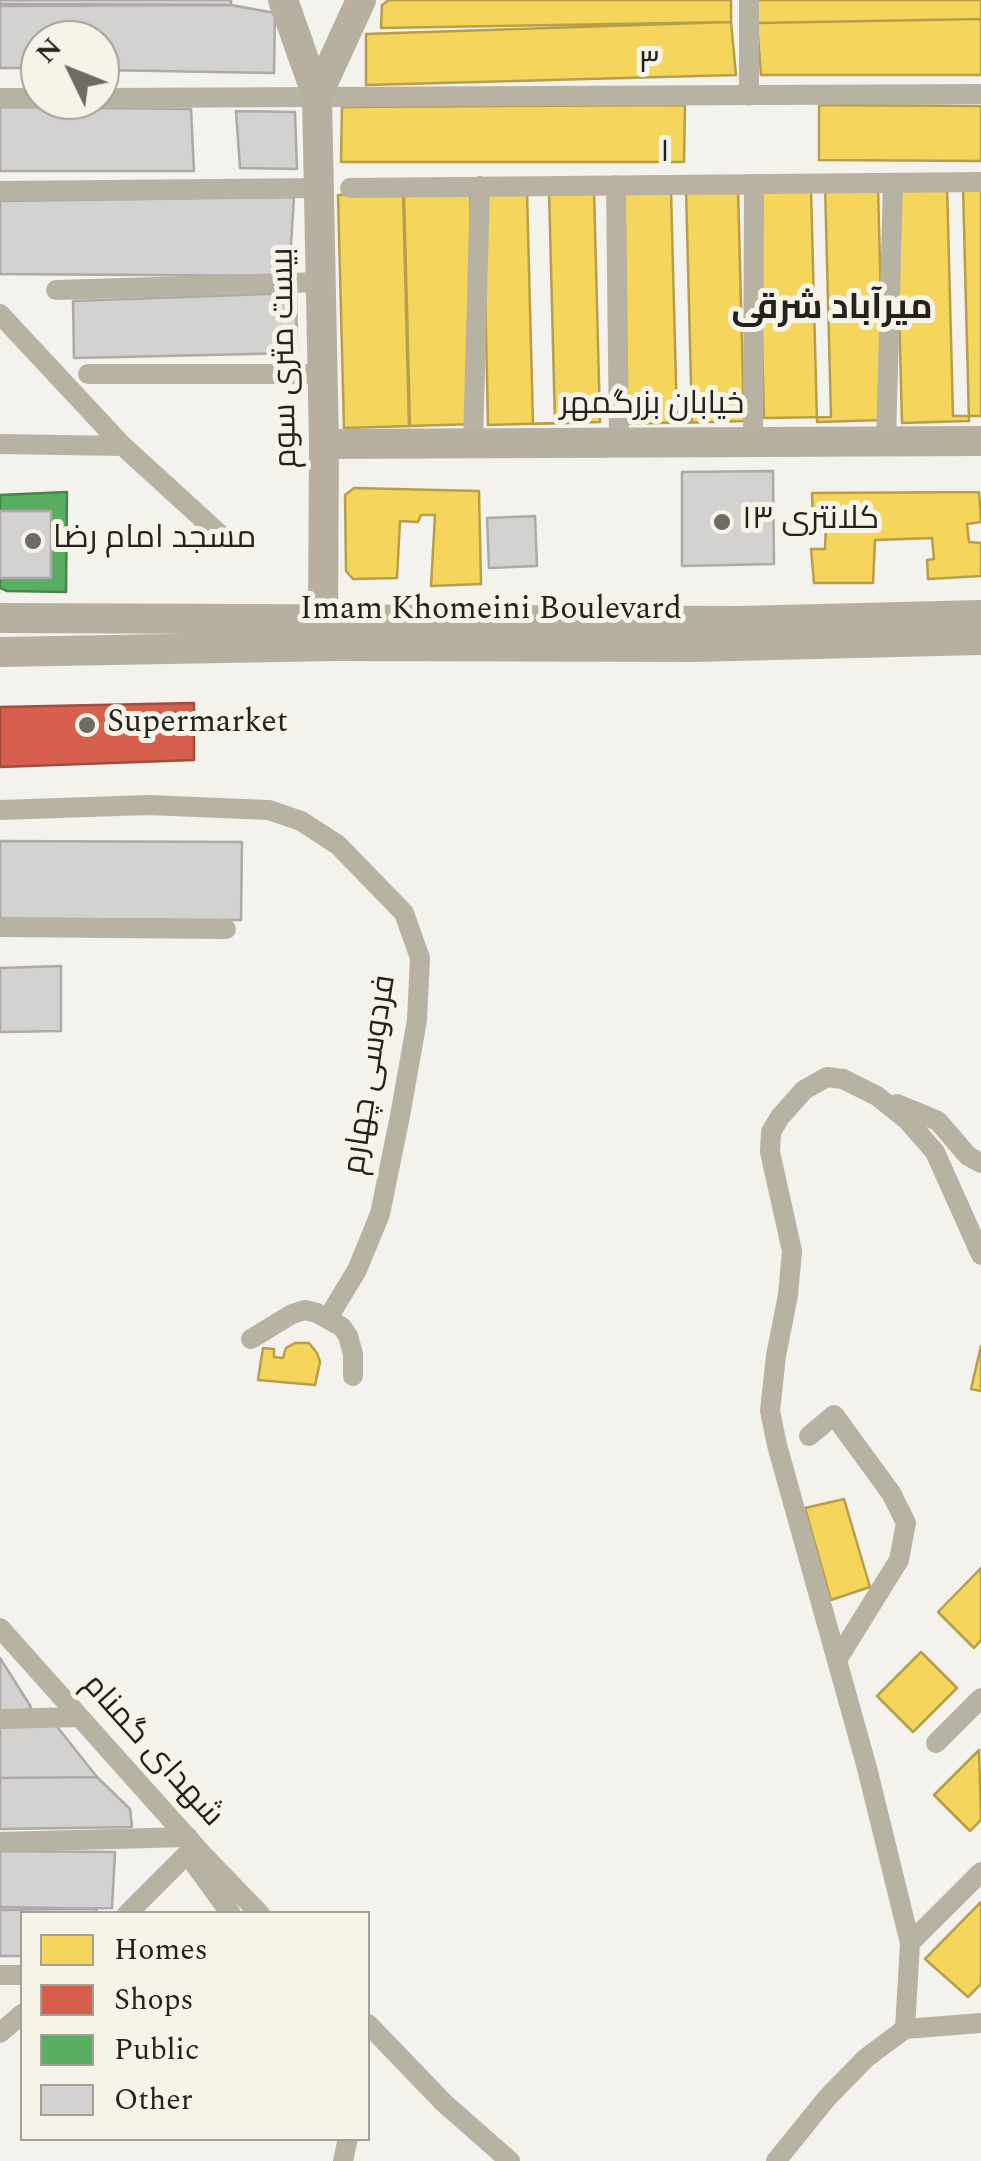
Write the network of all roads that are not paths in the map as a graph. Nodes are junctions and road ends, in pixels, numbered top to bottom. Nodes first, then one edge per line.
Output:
1 (749, 0) edge
2 (281, 5) edge
3 (362, 5) edge
4 (981, 94) edge
5 (318, 96) junction
6 (748, 96) junction
7 (120, 98) edge
8 (981, 182) edge
9 (893, 183) junction
10 (754, 184) junction
11 (480, 186) junction
12 (616, 186) junction
13 (320, 188) junction
14 (350, 188) dead end
15 (0, 191) edge
16 (321, 282) junction
17 (56, 290) dead end
18 (0, 314) edge
19 (88, 374) dead end
20 (323, 374) junction
21 (886, 441) junction
22 (981, 441) edge
23 (619, 442) junction
24 (752, 442) junction
25 (473, 443) junction
26 (0, 444) edge
27 (324, 444) junction
28 (123, 446) junction
29 (227, 542) dead end
30 (981, 615) edge
31 (0, 618) edge
32 (322, 619) junction
33 (981, 640) edge
34 (0, 652) edge
35 (0, 810) edge
36 (0, 927) edge
37 (226, 929) dead end
38 (876, 1096) junction
39 (981, 1163) edge
40 (981, 1255) edge
41 (328, 1318) junction
42 (251, 1339) dead end
43 (353, 1376) dead end
44 (809, 1436) dead end
45 (0, 1628) edge
46 (837, 1660) junction
47 (981, 1698) edge
48 (79, 1717) junction
49 (0, 1719) edge
50 (936, 1743) dead end
51 (0, 1842) edge
52 (188, 1846) junction
53 (981, 1872) edge
54 (130, 1911) edge
55 (229, 1911) edge
56 (257, 1911) edge
57 (910, 1942) junction
58 (20, 2016) edge
59 (981, 2023) edge
60 (370, 2026) edge
61 (904, 2029) junction
62 (0, 2033) edge
63 (510, 2161) edge
64 (776, 2161) edge

1 - 6 street
2 - 5 main road, بیست متری سوم
3 - 5 main road, بیست متری سوم
4 - 6 street, ۳
5 - 6 street, ۳
5 - 7 street, ۳
5 - 13 main road, بیست متری سوم
8 - 9 street, ۱
9 - 10 street, ۱
9 - 21 street
10 - 12 street, ۱
10 - 24 street
11 - 12 street, ۱
11 - 14 street, ۱
11 - 25 street
12 - 23 street
13 - 15 street
13 - 16 main road, بیست متری سوم
16 - 17 street
16 - 20 main road, بیست متری سوم
18 - 28 street
19 - 20 street
20 - 27 main road, بیست متری سوم
21 - 22 main road, خیابان بزرگمهر
21 - 24 main road, خیابان بزرگمهر
23 - 24 main road, خیابان بزرگمهر
23 - 25 main road, خیابان بزرگمهر
25 - 27 main road, خیابان بزرگمهر
26 - 28 street
27 - 32 main road, بیست متری سوم
28 - 29 street
30 - 32 main road, Imam Khomeini Boulevard
31 - 32 main road, Imam Khomeini Boulevard
33 - 34 main road, Imam Khomeini Boulevard
35 - 41 street, فردوسی چهارم
36 - 37 street
38 - 39 street
38 - 40 street
38 - 46 street
41 - 42 street
41 - 43 street
44 - 46 street
45 - 48 street, شهدای گمنام
46 - 57 street
47 - 50 street
48 - 49 street
48 - 52 street, شهدای گمنام
51 - 52 street
52 - 54 street
52 - 55 street
52 - 56 street, شهدای گمنام
53 - 57 street
57 - 61 street
58 - 62 street
59 - 61 street
60 - 63 street
61 - 64 street

